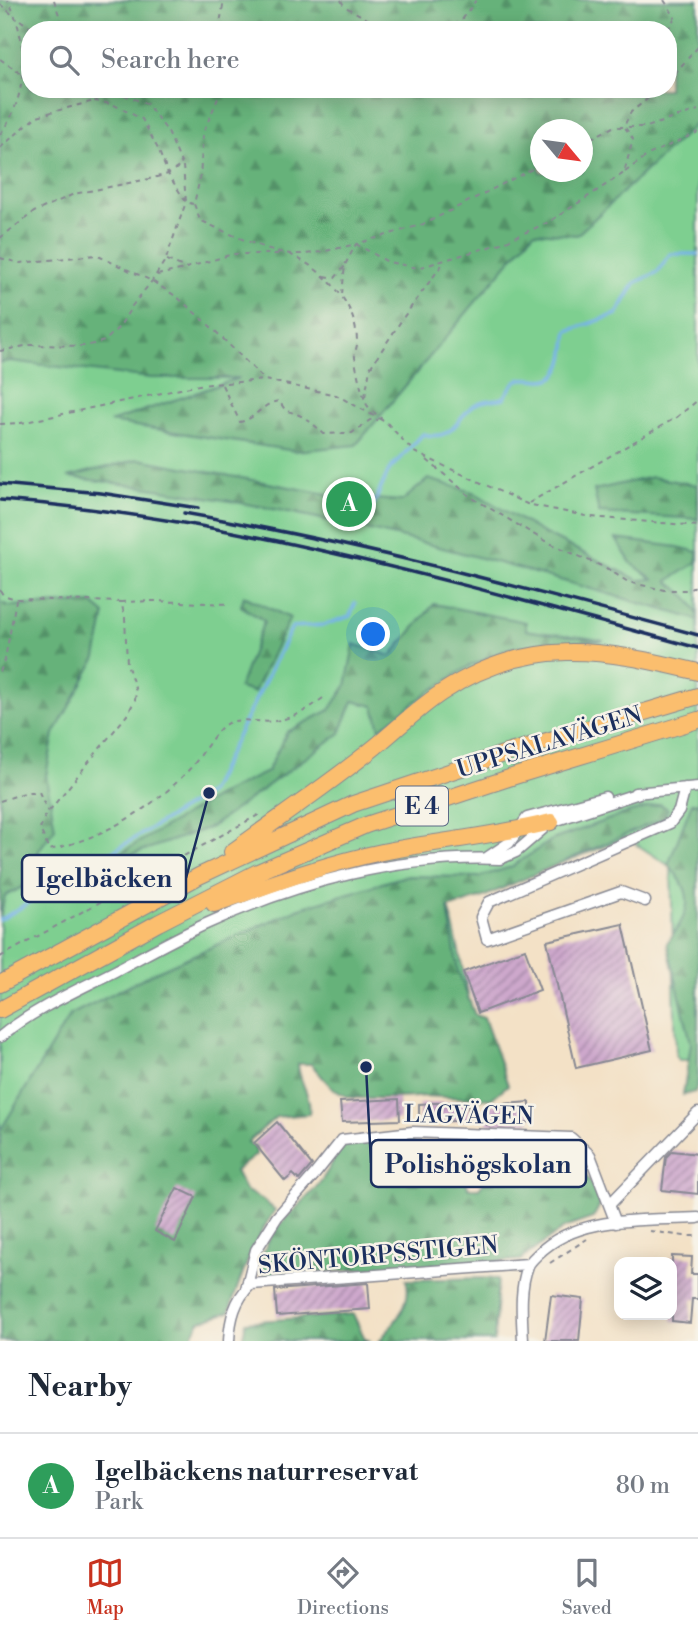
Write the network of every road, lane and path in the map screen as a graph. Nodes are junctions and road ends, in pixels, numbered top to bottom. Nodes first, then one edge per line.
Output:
1 (8, 0) edge
2 (54, 0) edge
3 (224, 0) edge
4 (341, 0) edge
5 (476, 0) edge
6 (664, 0) edge
7 (0, 4) edge
8 (18, 18) junction
9 (22, 21) edge
10 (61, 21) edge
11 (220, 21) edge
12 (371, 21) edge
13 (460, 21) edge
14 (673, 21) edge
15 (21, 47) edge
16 (698, 47) edge
17 (0, 60) edge
18 (677, 70) edge
19 (21, 74) edge
20 (21, 86) edge
21 (88, 98) edge
22 (99, 98) edge
23 (132, 98) edge
24 (218, 98) edge
25 (649, 98) edge
26 (94, 101) junction
27 (698, 110) edge
28 (624, 126) junction
29 (698, 132) edge
30 (0, 134) edge
31 (593, 138) edge
32 (0, 148) edge
33 (183, 165) junction
34 (530, 171) edge
35 (624, 173) junction
36 (168, 174) junction
37 (186, 202) junction
38 (194, 204) junction
39 (0, 237) edge
40 (356, 244) junction
41 (288, 254) junction
42 (0, 258) edge
43 (166, 259) junction
44 (445, 259) junction
45 (345, 265) junction
46 (186, 268) junction
47 (323, 275) junction
48 (156, 276) junction
49 (152, 281) junction
50 (342, 295) junction
51 (0, 351) edge
52 (265, 380) junction
53 (221, 384) junction
54 (365, 398) junction
55 (698, 400) edge
56 (379, 420) junction
57 (0, 424) edge
58 (387, 424) junction
59 (424, 457) junction
60 (527, 504) junction
61 (698, 526) edge
62 (698, 584) edge
63 (0, 590) edge
64 (16, 599) junction
65 (121, 602) junction
66 (230, 604) dead end
67 (0, 672) edge
68 (698, 672) edge
69 (698, 696) edge
70 (323, 698) dead end
71 (698, 720) edge
72 (698, 787) edge
73 (685, 788) junction
74 (639, 793) junction
75 (0, 801) edge
76 (48, 813) junction
77 (551, 822) junction
78 (517, 830) junction
79 (485, 858) junction
80 (199, 876) junction
81 (645, 901) dead end
82 (158, 923) junction
83 (0, 984) edge
84 (0, 1010) edge
85 (0, 1037) edge
86 (698, 1113) edge
87 (610, 1204) junction
88 (698, 1218) edge
89 (615, 1223) junction
90 (646, 1231) dead end
91 (698, 1236) edge
92 (587, 1239) dead end
93 (550, 1263) dead end
94 (528, 1264) junction
95 (247, 1289) junction
96 (229, 1341) edge
97 (523, 1341) edge

1 - 8 path
2 - 10 path
3 - 11 path
4 - 12 path
5 - 13 path
6 - 14 path
7 - 8 path
8 - 9 path
8 - 15 path
16 - 18 path
17 - 19 path
20 - 30 path
21 - 26 path
22 - 26 path
23 - 33 path
24 - 38 path
25 - 28 path
26 - 32 path
26 - 36 path
27 - 28 path
28 - 31 path
28 - 35 path
29 - 35 path
33 - 36 path
33 - 37 path
34 - 40 path
35 - 44 path
36 - 37 path
36 - 39 path
37 - 38 path
37 - 43 path
38 - 41 path
40 - 41 path
40 - 44 path
40 - 45 path
41 - 46 path
41 - 47 path
42 - 49 path
43 - 46 path
43 - 48 path
44 - 54 path
45 - 47 path
45 - 50 path
46 - 48 path
47 - 50 path
48 - 49 path
49 - 51 path
49 - 52 path
50 - 54 path
52 - 53 path
52 - 56 path
53 - 56 path
53 - 57 path
54 - 58 path
55 - 60 path
56 - 58 path
58 - 59 path
59 - 60 path
59 - 62 path
60 - 61 path
63 - 64 path
64 - 65 path
64 - 67 path
65 - 66 path
65 - 76 path
68 - 80 highway
69 - 80 highway, UPPSALAVÄGEN / E 4
70 - 76 path
71 - 82 highway, UPPSALAVÄGEN / E 4
72 - 73 street
73 - 74 street
73 - 81 street
74 - 77 street
74 - 78 street
75 - 76 path
77 - 78 highway
77 - 79 street
78 - 79 street
78 - 82 highway
79 - 85 street
80 - 83 highway, UPPSALAVÄGEN / E 4
82 - 84 highway, UPPSALAVÄGEN / E 4
86 - 87 street
87 - 89 street, LAGVÄGEN
87 - 95 street, LAGVÄGEN
88 - 89 street
89 - 94 street
90 - 91 path
92 - 93 path
94 - 95 street, SKÖNTORPSSTIGEN
94 - 97 street
95 - 96 street, SKÖNTORPSSTIGEN

